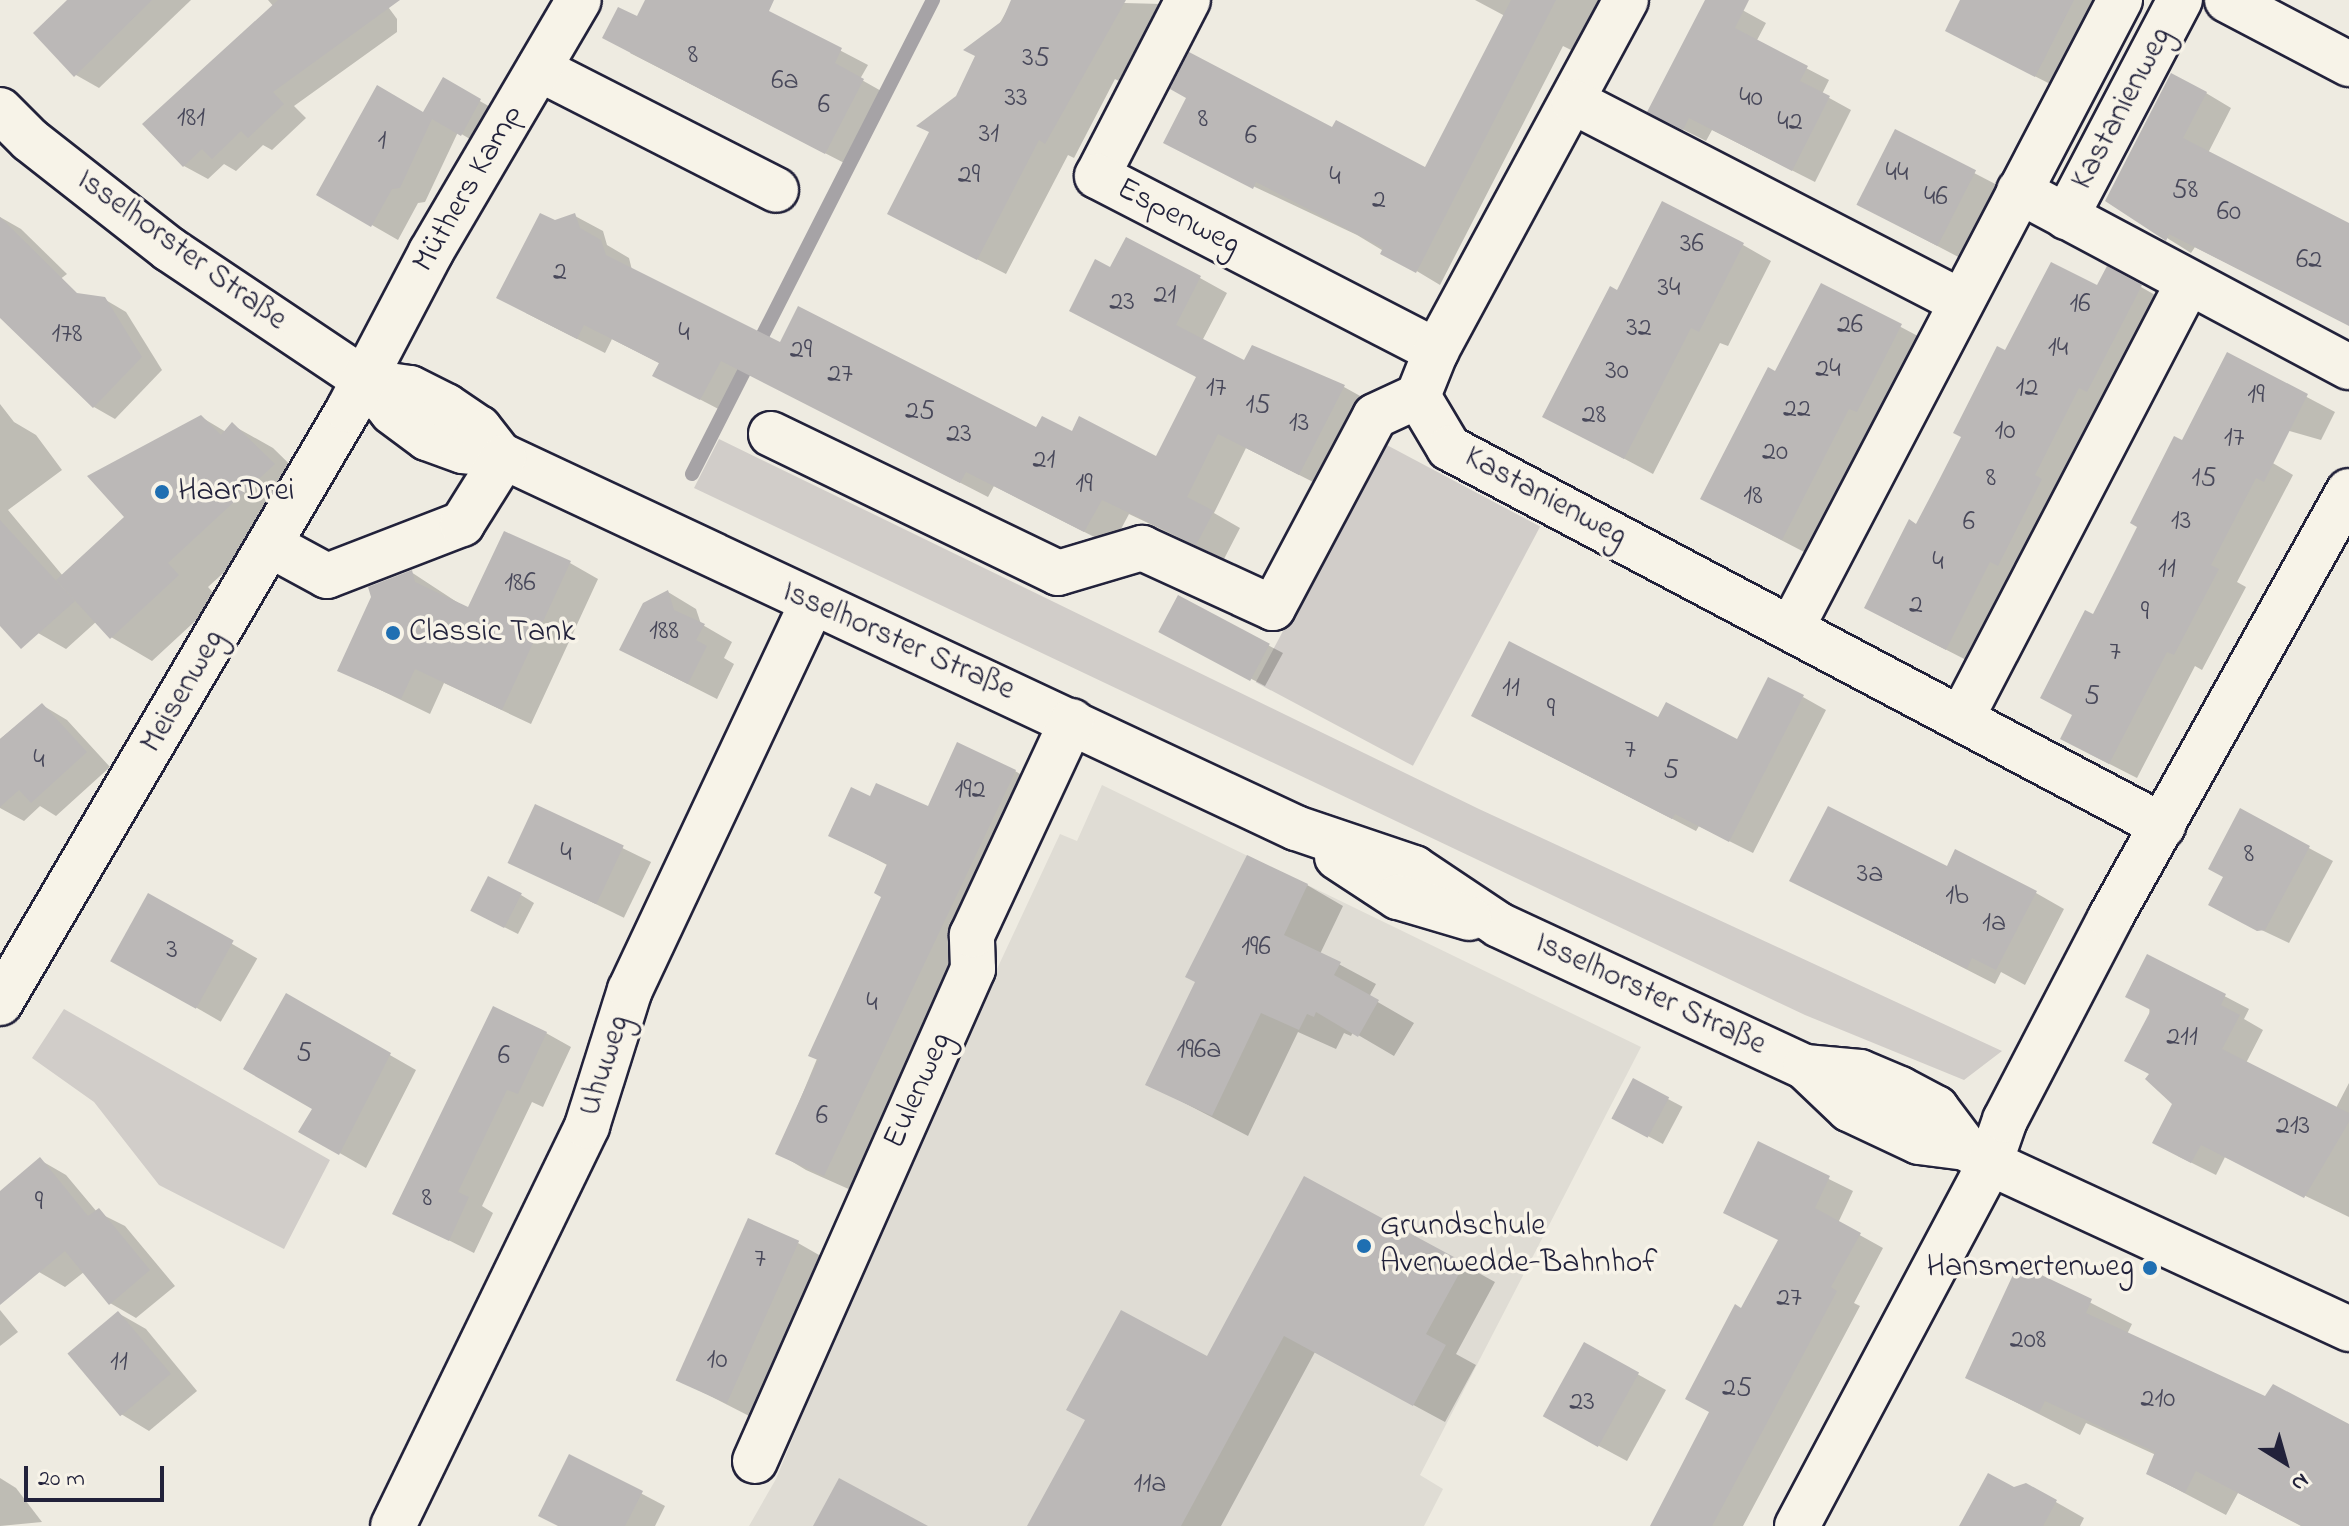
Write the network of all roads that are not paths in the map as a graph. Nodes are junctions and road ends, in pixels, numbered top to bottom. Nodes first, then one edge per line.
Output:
1 (579, 0) edge
2 (1188, 0) edge
3 (1626, 0) edge
4 (2120, 0) edge
5 (2180, 0) edge
6 (2227, 0) edge
7 (2349, 64) edge
8 (539, 69) junction
9 (1574, 102) junction
10 (0, 110) edge
11 (776, 190) dead end
12 (2019, 191) junction
13 (2066, 217) junction
14 (2188, 283) junction
15 (1960, 301) junction
16 (1436, 351) junction
17 (2349, 367) edge
18 (366, 381) junction
19 (1418, 396) junction
20 (771, 434) dead end
21 (502, 456) junction
22 (2349, 491) edge
23 (270, 545) junction
24 (812, 603) junction
25 (1791, 629) junction
26 (1961, 719) junction
27 (1072, 721) junction
28 (2163, 826) junction
29 (0, 1003) edge
30 (1978, 1156) junction
31 (2349, 1329) edge
32 (755, 1461) dead end
33 (393, 1526) edge
34 (1797, 1526) edge

1 - 8 street, Müthers Kamp
2 - 16 street, Espenweg
3 - 9 street
4 - 12 street
5 - 13 street, Kastanienweg
6 - 7 street
8 - 11 street
8 - 18 street, Müthers Kamp
9 - 15 street
9 - 16 street
10 - 18 street, Isselhorster Straße
12 - 13 street, Kastanienweg
12 - 15 street
13 - 14 street, Kastanienweg
14 - 17 street, Kastanienweg
14 - 26 street
15 - 25 street
16 - 19 street
18 - 21 street, Isselhorster Straße
18 - 23 street, Meisenweg
19 - 20 street
19 - 25 street, Kastanienweg
21 - 23 street
21 - 24 street, Isselhorster Straße
22 - 28 street
23 - 29 street, Meisenweg
24 - 27 street, Isselhorster Straße
24 - 33 street, Uhuweg
25 - 26 street, Kastanienweg
26 - 28 street, Kastanienweg
27 - 30 street, Isselhorster Straße
27 - 32 street, Eulenweg
28 - 30 street
30 - 31 street, Isselhorster Straße
30 - 34 street

